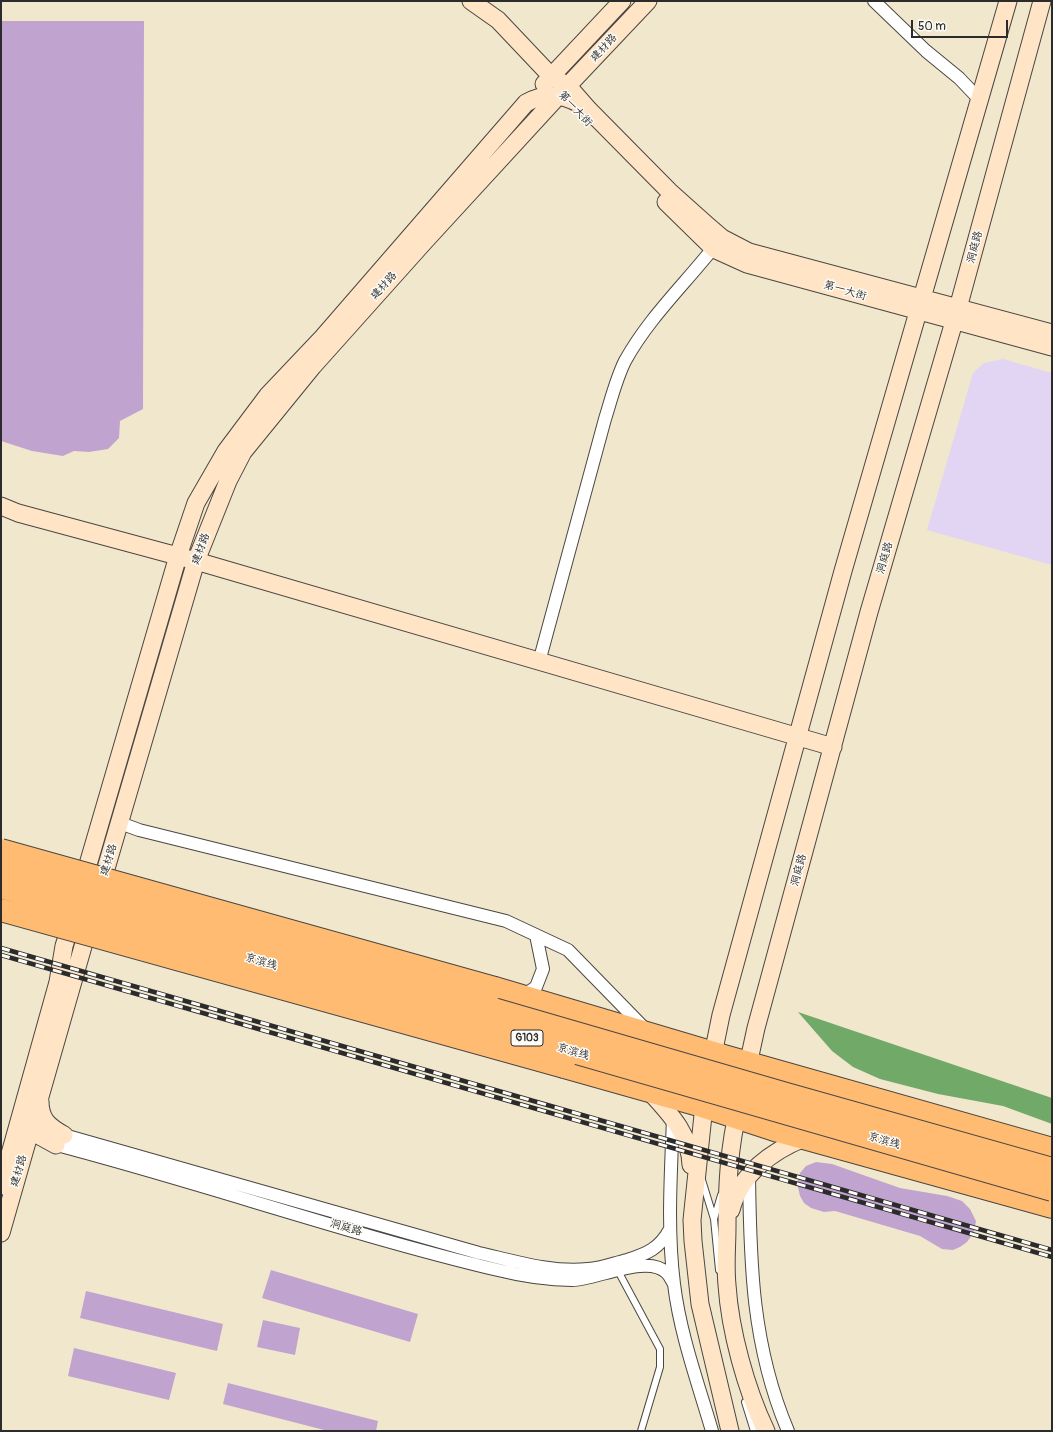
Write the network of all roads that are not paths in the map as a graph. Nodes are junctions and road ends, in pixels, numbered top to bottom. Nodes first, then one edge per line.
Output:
1 (471, 1) edge
2 (622, 1) edge
3 (648, 1) edge
4 (874, 1) edge
5 (1008, 1) edge
6 (1042, 1) edge
7 (551, 76) junction
8 (563, 90) junction
9 (980, 100) junction
10 (526, 103) junction
11 (585, 113) junction
12 (540, 116) junction
13 (718, 243) junction
14 (920, 305) junction
15 (956, 315) junction
16 (1052, 333) edge
17 (1052, 348) edge
18 (1, 506) edge
19 (178, 556) junction
20 (196, 561) junction
21 (539, 662) junction
22 (798, 736) junction
23 (833, 747) junction
24 (120, 823) junction
25 (1, 850) edge
26 (1, 866) edge
27 (1, 887) edge
28 (1, 910) edge
29 (536, 935) junction
30 (524, 995) junction
31 (650, 1034) junction
32 (713, 1053) junction
33 (748, 1063) junction
34 (650, 1092) junction
35 (34, 1095) junction
36 (702, 1106) junction
37 (673, 1117) junction
38 (736, 1117) junction
39 (26, 1129) junction
40 (804, 1138) junction
41 (60, 1140) junction
42 (1052, 1149) edge
43 (698, 1167) junction
44 (1052, 1169) edge
45 (749, 1173) junction
46 (1, 1186) edge
47 (1052, 1190) edge
48 (1052, 1207) edge
49 (692, 1220) junction
50 (720, 1222) junction
51 (670, 1229) junction
52 (1, 1233) edge
53 (616, 1267) junction
54 (674, 1284) junction
55 (726, 1331) dead end
56 (729, 1345) dead end
57 (741, 1388) dead end
58 (743, 1395) dead end
59 (641, 1431) edge
60 (712, 1431) edge
61 (730, 1431) edge
62 (754, 1431) edge
63 (766, 1431) edge
64 (788, 1431) edge

1 - 7 street, 第一大街
2 - 7 street, 建材路
3 - 8 street, 建材路
4 - 9 street
5 - 9 street
6 - 15 street, 洞庭路
7 - 8 street, 第一大街
7 - 10 street, 建材路
8 - 10 street
8 - 11 street, 第一大街
8 - 12 street, 建材路
9 - 14 street
10 - 19 street, 建材路
11 - 12 street
11 - 13 street, 第一大街
12 - 20 street, 建材路
13 - 14 street, 第一大街
13 - 21 street
14 - 15 street, 第一大街
14 - 22 street
15 - 16 street, 第一大街
15 - 17 street, 第一大街
15 - 23 street, 洞庭路
18 - 19 street
19 - 20 street
19 - 35 street, 建材路
20 - 21 street
20 - 24 street, 建材路
21 - 22 street
22 - 23 street
22 - 32 street
23 - 33 street, 洞庭路
24 - 29 street
24 - 35 street, 建材路
25 - 30 highway, bridge
26 - 44 highway, 京滨线 / G103, bridge
27 - 47 highway, 京滨线 / G103, bridge
28 - 34 highway, bridge
29 - 30 street
29 - 31 street
30 - 31 highway
31 - 32 highway
32 - 33 highway
32 - 36 street
33 - 38 street, 洞庭路
33 - 42 highway
34 - 36 highway
34 - 37 street
35 - 39 street, 建材路
35 - 41 street
36 - 38 highway
36 - 43 street
37 - 49 street
37 - 51 street
38 - 40 highway
38 - 50 street, 洞庭路
39 - 41 street
39 - 46 street
39 - 52 street, 建材路
40 - 45 street
40 - 48 highway
41 - 53 street, 洞庭路
43 - 49 street
43 - 50 lane
45 - 50 street
45 - 64 street
49 - 61 street
50 - 55 lane
50 - 63 street
51 - 53 street, 洞庭路
51 - 54 street
53 - 54 street, 洞庭路
53 - 59 lane
54 - 60 street
56 - 57 lane
58 - 62 lane

